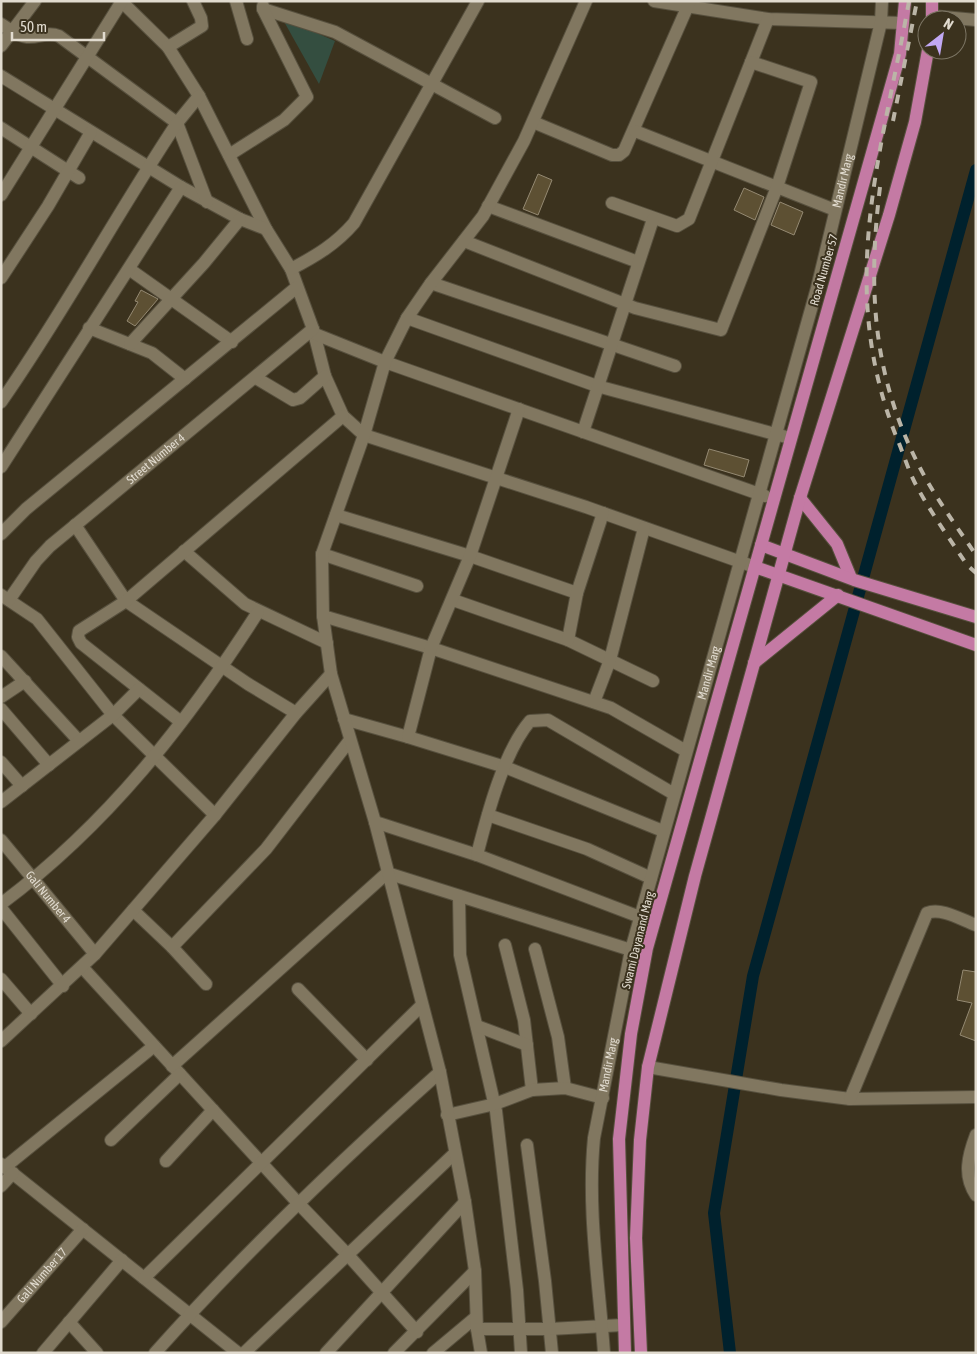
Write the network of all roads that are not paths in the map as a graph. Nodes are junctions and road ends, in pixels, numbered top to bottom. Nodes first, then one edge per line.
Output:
1 (35, 1) edge
2 (122, 1) edge
3 (193, 1) edge
4 (236, 1) edge
5 (478, 1) edge
6 (586, 1) edge
7 (654, 1) edge
8 (882, 1) edge
9 (905, 1) edge
10 (264, 5) edge
11 (689, 5) edge
12 (768, 19) junction
13 (881, 22) junction
14 (903, 23) junction
15 (1, 24) edge
16 (13, 32) junction
17 (247, 39) dead end
18 (1, 46) edge
19 (168, 47) junction
20 (88, 56) junction
21 (926, 60) edge
22 (751, 62) junction
23 (1, 76) edge
24 (433, 82) junction
25 (199, 96) junction
26 (55, 110) junction
27 (495, 118) dead end
28 (533, 122) junction
29 (177, 123) junction
30 (1, 128) edge
31 (634, 131) junction
32 (91, 132) junction
33 (32, 148) junction
34 (229, 155) junction
35 (712, 161) junction
36 (148, 166) junction
37 (74, 175) junction
38 (181, 187) junction
39 (777, 187) junction
40 (1, 195) edge
41 (207, 202) junction
42 (612, 203) dead end
43 (488, 206) junction
44 (836, 210) junction
45 (653, 219) junction
46 (240, 220) junction
47 (266, 228) junction
48 (464, 241) junction
49 (638, 262) junction
50 (129, 269) junction
51 (291, 269) junction
52 (1, 278) edge
53 (431, 283) junction
54 (298, 287) junction
55 (171, 298) junction
56 (624, 304) junction
57 (407, 318) junction
58 (90, 328) junction
59 (314, 331) junction
60 (232, 342) junction
61 (130, 344) junction
62 (611, 345) junction
63 (385, 362) junction
64 (675, 366) dead end
65 (325, 376) junction
66 (256, 378) junction
67 (185, 379) junction
68 (597, 386) junction
69 (1, 402) edge
70 (518, 409) junction
71 (343, 416) junction
72 (582, 432) junction
73 (775, 434) junction
74 (364, 435) junction
75 (790, 438) junction
76 (1, 467) edge
77 (496, 478) junction
78 (759, 494) junction
79 (800, 498) junction
80 (774, 500) junction
81 (603, 513) junction
82 (336, 514) junction
83 (75, 525) junction
84 (644, 528) junction
85 (1, 534) edge
86 (761, 545) junction
87 (184, 551) junction
88 (785, 553) junction
89 (322, 554) junction
90 (470, 556) junction
91 (739, 561) junction
92 (755, 567) junction
93 (779, 575) junction
94 (853, 579) junction
95 (417, 586) dead end
96 (577, 593) junction
97 (838, 595) junction
98 (5, 598) edge
99 (126, 600) junction
100 (453, 600) junction
101 (258, 612) junction
102 (323, 616) junction
103 (976, 618) edge
104 (568, 640) junction
105 (327, 643) junction
106 (976, 645) edge
107 (431, 648) junction
108 (1, 656) edge
109 (610, 660) junction
110 (754, 663) junction
111 (223, 666) junction
112 (331, 674) junction
113 (25, 681) junction
114 (653, 681) dead end
115 (139, 689) junction
116 (1, 697) edge
117 (594, 702) junction
118 (1, 708) edge
119 (296, 713) junction
120 (113, 715) junction
121 (344, 719) junction
122 (181, 722) junction
123 (408, 737) junction
124 (350, 740) junction
125 (79, 742) junction
126 (686, 751) junction
127 (155, 756) junction
128 (1, 762) edge
129 (49, 765) junction
130 (505, 767) junction
131 (22, 786) junction
132 (674, 794) junction
133 (1, 802) edge
134 (216, 815) junction
135 (488, 815) junction
136 (375, 822) junction
137 (663, 831) junction
138 (1, 840) edge
139 (478, 855) junction
140 (387, 874) junction
141 (651, 878) junction
142 (34, 880) junction
143 (458, 896) junction
144 (1, 904) edge
145 (1, 908) edge
146 (133, 910) junction
147 (640, 918) junction
148 (976, 925) edge
149 (505, 945) dead end
150 (172, 947) junction
151 (535, 949) dead end
152 (630, 950) junction
153 (95, 954) junction
154 (82, 968) junction
155 (1, 979) edge
156 (206, 984) dead end
157 (63, 986) junction
158 (298, 989) dead end
159 (422, 1006) junction
160 (32, 1014) junction
161 (477, 1026) junction
162 (2, 1038) edge
163 (527, 1045) junction
164 (154, 1046) junction
165 (367, 1060) junction
166 (648, 1067) junction
167 (176, 1070) junction
168 (440, 1072) junction
169 (565, 1088) junction
170 (532, 1090) junction
171 (976, 1097) edge
172 (603, 1098) junction
173 (850, 1099) junction
174 (495, 1104) junction
175 (213, 1110) junction
176 (448, 1115) junction
177 (976, 1135) edge
178 (111, 1140) dead end
179 (527, 1144) dead end
180 (454, 1153) junction
181 (166, 1161) dead end
182 (262, 1164) junction
183 (6, 1168) edge
184 (1, 1186) edge
185 (976, 1196) edge
186 (465, 1202) junction
187 (298, 1203) junction
188 (83, 1229) junction
189 (348, 1255) junction
190 (122, 1260) junction
191 (475, 1271) junction
192 (144, 1278) junction
193 (381, 1294) junction
194 (190, 1314) junction
195 (1, 1322) edge
196 (69, 1322) junction
197 (476, 1323) junction
198 (623, 1325) junction
199 (602, 1327) junction
200 (520, 1328) junction
201 (550, 1330) junction
202 (416, 1332) junction
203 (43, 1353) edge
204 (97, 1353) edge
205 (155, 1353) edge
206 (238, 1353) edge
207 (244, 1353) edge
208 (326, 1353) edge
209 (394, 1353) edge
210 (433, 1353) edge
211 (481, 1353) edge
212 (521, 1353) edge
213 (552, 1353) edge
214 (604, 1353) edge
215 (625, 1353) edge
216 (641, 1353) edge

1 - 16 street
2 - 19 street
2 - 20 street
3 - 19 street
4 - 17 street
5 - 24 street
6 - 28 street
7 - 11 street
8 - 13 street, Mandir Marg
9 - 14 main road, Road Number 57
10 - 24 street
10 - 34 street
11 - 12 street
11 - 31 street
12 - 13 street
12 - 22 street
13 - 14 street
13 - 44 street, Mandir Marg
14 - 75 main road, Road Number 57
15 - 16 street
16 - 18 street
16 - 20 street
19 - 25 street
20 - 26 street
20 - 29 street
21 - 79 main road
22 - 35 street
22 - 39 street
23 - 26 street
24 - 27 street
24 - 51 street
25 - 29 street
25 - 34 street
26 - 32 street
26 - 33 street
28 - 31 street
28 - 43 street
29 - 36 street
29 - 41 street
30 - 33 street
31 - 35 street
32 - 36 street
32 - 37 street
33 - 37 street
33 - 40 street
34 - 47 street
35 - 39 street
35 - 45 street
36 - 38 street
36 - 69 street
37 - 52 street
38 - 41 street
38 - 50 street
39 - 44 street
39 - 56 street
41 - 46 street
42 - 45 street
43 - 48 street
43 - 49 street
44 - 73 street, Mandir Marg
45 - 49 street
46 - 47 street
46 - 55 street
47 - 51 street
48 - 53 street
48 - 56 street
49 - 56 street
50 - 55 street
50 - 58 street
51 - 54 street
53 - 57 street
53 - 62 street
54 - 59 street
54 - 60 street
55 - 60 street
55 - 61 street
56 - 62 street
57 - 63 street
57 - 68 street
58 - 61 street
58 - 76 street
59 - 63 street
59 - 65 street
59 - 66 street, Street Number 4
60 - 67 street
61 - 67 street
62 - 64 street
62 - 68 street
63 - 70 street
63 - 74 street
65 - 66 street
65 - 71 street
66 - 83 street, Street Number 4
67 - 85 street
68 - 72 street
68 - 73 street
70 - 72 street
70 - 77 street
71 - 74 street
71 - 87 street
72 - 78 street
73 - 75 street
73 - 78 street, Mandir Marg
74 - 77 street
74 - 82 street
75 - 80 main road, Road Number 57
77 - 81 street
77 - 90 street
78 - 80 street
78 - 91 street, Mandir Marg
79 - 88 main road
79 - 94 main road
80 - 86 main road, Road Number 57
81 - 84 street
81 - 96 street
82 - 89 street
82 - 90 street
83 - 98 street, Street Number 4
83 - 99 street
84 - 91 street
84 - 109 street
86 - 88 main road
86 - 92 main road, Swami Dayanand Marg
87 - 99 street
87 - 101 street
88 - 93 main road
88 - 94 main road
89 - 95 street
89 - 102 street
90 - 96 street
90 - 100 street
91 - 92 street
91 - 126 street, Mandir Marg
92 - 93 main road
92 - 198 main road, Swami Dayanand Marg
93 - 97 main road
93 - 110 main road
94 - 103 main road
96 - 104 street
97 - 106 main road
97 - 110 main road
98 - 120 street
99 - 111 street
99 - 115 street
100 - 104 street
100 - 107 street
101 - 105 street
101 - 111 street
102 - 105 street
102 - 107 street
104 - 109 street
105 - 112 street
107 - 117 street
107 - 123 street
108 - 113 street
109 - 114 street
109 - 117 street
110 - 166 main road
111 - 119 street
111 - 122 street
112 - 119 street
112 - 121 street
113 - 116 street
113 - 125 street
115 - 120 street
115 - 122 street
117 - 126 street
118 - 129 street
119 - 134 street
120 - 125 street
120 - 127 street
121 - 123 street
121 - 124 street
122 - 127 street
123 - 130 street
124 - 136 street
124 - 150 street
125 - 129 street
126 - 132 street, Mandir Marg
127 - 134 street
127 - 142 street
128 - 131 street
129 - 131 street
130 - 132 street
130 - 135 street
130 - 137 street
131 - 133 street
132 - 137 street, Mandir Marg
134 - 146 street
135 - 139 street
135 - 141 street
136 - 139 street
136 - 140 street
137 - 141 street, Mandir Marg
138 - 142 street, Gali Number 4
139 - 147 street
140 - 143 street
140 - 159 street
140 - 167 street
141 - 147 street, Mandir Marg
142 - 144 street
142 - 153 street, Gali Number 4
143 - 152 street
143 - 161 street
145 - 157 street
146 - 150 street
146 - 153 street
147 - 152 street, Mandir Marg
148 - 173 street
149 - 163 street
150 - 156 street
151 - 169 street
152 - 172 street, Mandir Marg
153 - 154 street
154 - 157 street
154 - 164 street
155 - 160 street
157 - 160 street
158 - 165 street
159 - 165 street
159 - 168 street
160 - 162 street
161 - 163 street
161 - 174 street
163 - 170 street
164 - 167 street
164 - 183 street
165 - 182 street
166 - 173 street
166 - 216 main road
167 - 175 street
167 - 178 street
168 - 176 street
168 - 187 street
169 - 170 street
169 - 172 street
170 - 174 street
171 - 173 street
172 - 199 street, Mandir Marg
174 - 176 street
174 - 200 street
175 - 181 street
175 - 182 street
176 - 180 street
177 - 185 street
179 - 201 street
180 - 186 street
180 - 189 street
182 - 187 street
182 - 192 street
183 - 184 street
183 - 188 street
186 - 191 street
186 - 193 street
187 - 189 street
187 - 194 street
188 - 190 street
188 - 195 street, Gali Number 17
189 - 193 street
189 - 207 street
190 - 192 street
190 - 196 street
191 - 197 street
191 - 202 street
192 - 194 street
193 - 202 street
193 - 208 street
194 - 205 street
194 - 206 street
196 - 203 street
196 - 204 street
197 - 200 street
197 - 210 street
197 - 211 street
198 - 199 street
198 - 215 main road, Swami Dayanand Marg
199 - 201 street
199 - 214 street, Mandir Marg
200 - 201 street
200 - 212 street
201 - 213 street
202 - 209 street

